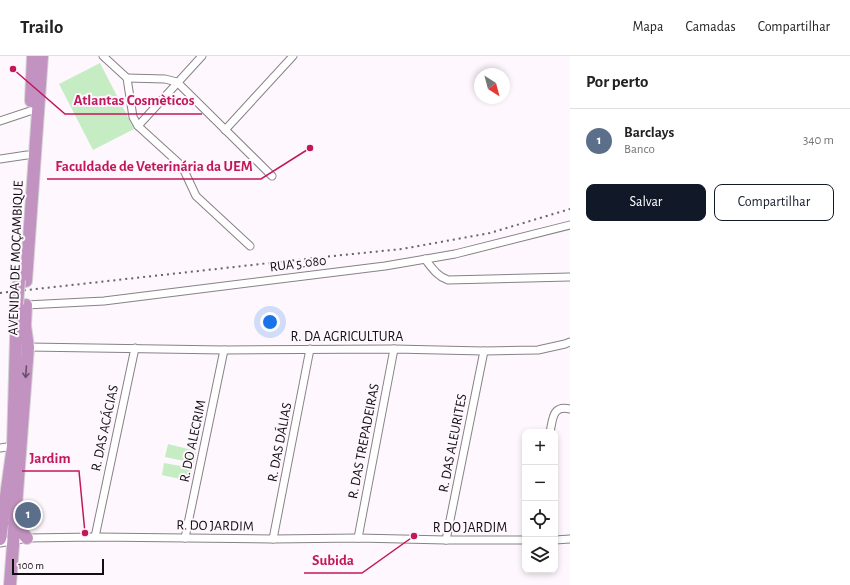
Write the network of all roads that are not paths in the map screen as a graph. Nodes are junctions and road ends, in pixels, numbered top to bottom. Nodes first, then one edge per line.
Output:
1 (33, 56) edge
2 (42, 56) edge
3 (103, 56) edge
4 (202, 56) edge
5 (293, 56) edge
6 (127, 78) junction
7 (177, 82) junction
8 (30, 111) junction
9 (0, 121) edge
10 (138, 126) junction
11 (225, 130) junction
12 (27, 155) junction
13 (0, 160) edge
14 (272, 176) dead end
15 (570, 225) edge
16 (250, 246) dead end
17 (425, 259) junction
18 (570, 277) edge
19 (23, 281) junction
20 (21, 304) junction
21 (570, 342) edge
22 (28, 347) junction
23 (135, 348) junction
24 (310, 349) junction
25 (394, 349) junction
26 (224, 350) junction
27 (484, 351) junction
28 (570, 409) edge
29 (551, 429) edge
30 (14, 446) junction
31 (0, 448) edge
32 (14, 523) junction
33 (94, 537) junction
34 (0, 538) edge
35 (27, 538) junction
36 (185, 538) junction
37 (358, 538) junction
38 (273, 539) junction
39 (570, 539) edge
40 (13, 540) junction
41 (416, 540) joint
42 (446, 540) junction
43 (522, 540) edge
44 (558, 540) edge
45 (0, 543) edge
46 (10, 583) edge

1 - 8 highway, AVENIDA DE MOÇAMBIQUE
2 - 19 highway, AVENIDA DE MOÇAMBIQUE
3 - 6 street
4 - 7 street
5 - 11 street
6 - 7 street
6 - 10 street
7 - 10 street
7 - 11 street
8 - 9 street
8 - 12 highway, AVENIDA DE MOÇAMBIQUE
10 - 16 street
11 - 14 street
12 - 13 street
12 - 19 highway, AVENIDA DE MOÇAMBIQUE
15 - 17 street, RUA 5.080
17 - 18 street
17 - 20 street, RUA 5.080
19 - 20 highway, AVENIDA DE MOÇAMBIQUE
20 - 22 highway, AVENIDA DE MOÇAMBIQUE
20 - 30 highway, AVENIDA DE MOÇAMBIQUE
21 - 27 street, R. DA AGRICULTURA
22 - 23 street, R. DA AGRICULTURA
22 -> 32 highway, AVENIDA DE MOÇAMBIQUE
23 - 26 street, R. DA AGRICULTURA
23 - 33 street, R. DAS ACÁCIAS
24 - 25 street, R. DA AGRICULTURA
24 - 26 street, R. DA AGRICULTURA
24 - 38 street, R. DAS DÁLIAS
25 - 27 street, R. DA AGRICULTURA
25 - 37 street, R. DAS TREPADEIRAS
26 - 36 street, R. DO ALECRIM
27 - 42 street, R. DAS ALEURITES
28 - 29 street
30 - 31 street
30 - 34 highway, AVENIDA DE MOÇAMBIQUE
32 - 35 highway
32 - 40 highway, AVENIDA DE MOÇAMBIQUE
33 - 35 street, R. DO JARDIM
33 - 36 street, R. DO JARDIM
35 - 40 street, R. DO JARDIM
36 - 38 street, R. DO JARDIM
37 - 38 street, R. DO JARDIM
37 - 41 street, R. DO JARDIM
39 - 44 street
40 - 45 street, R. DO JARDIM
40 - 46 highway, AVENIDA DE MOÇAMBIQUE
41 - 42 street, R DO JARDIM
42 - 43 street, R DO JARDIM

